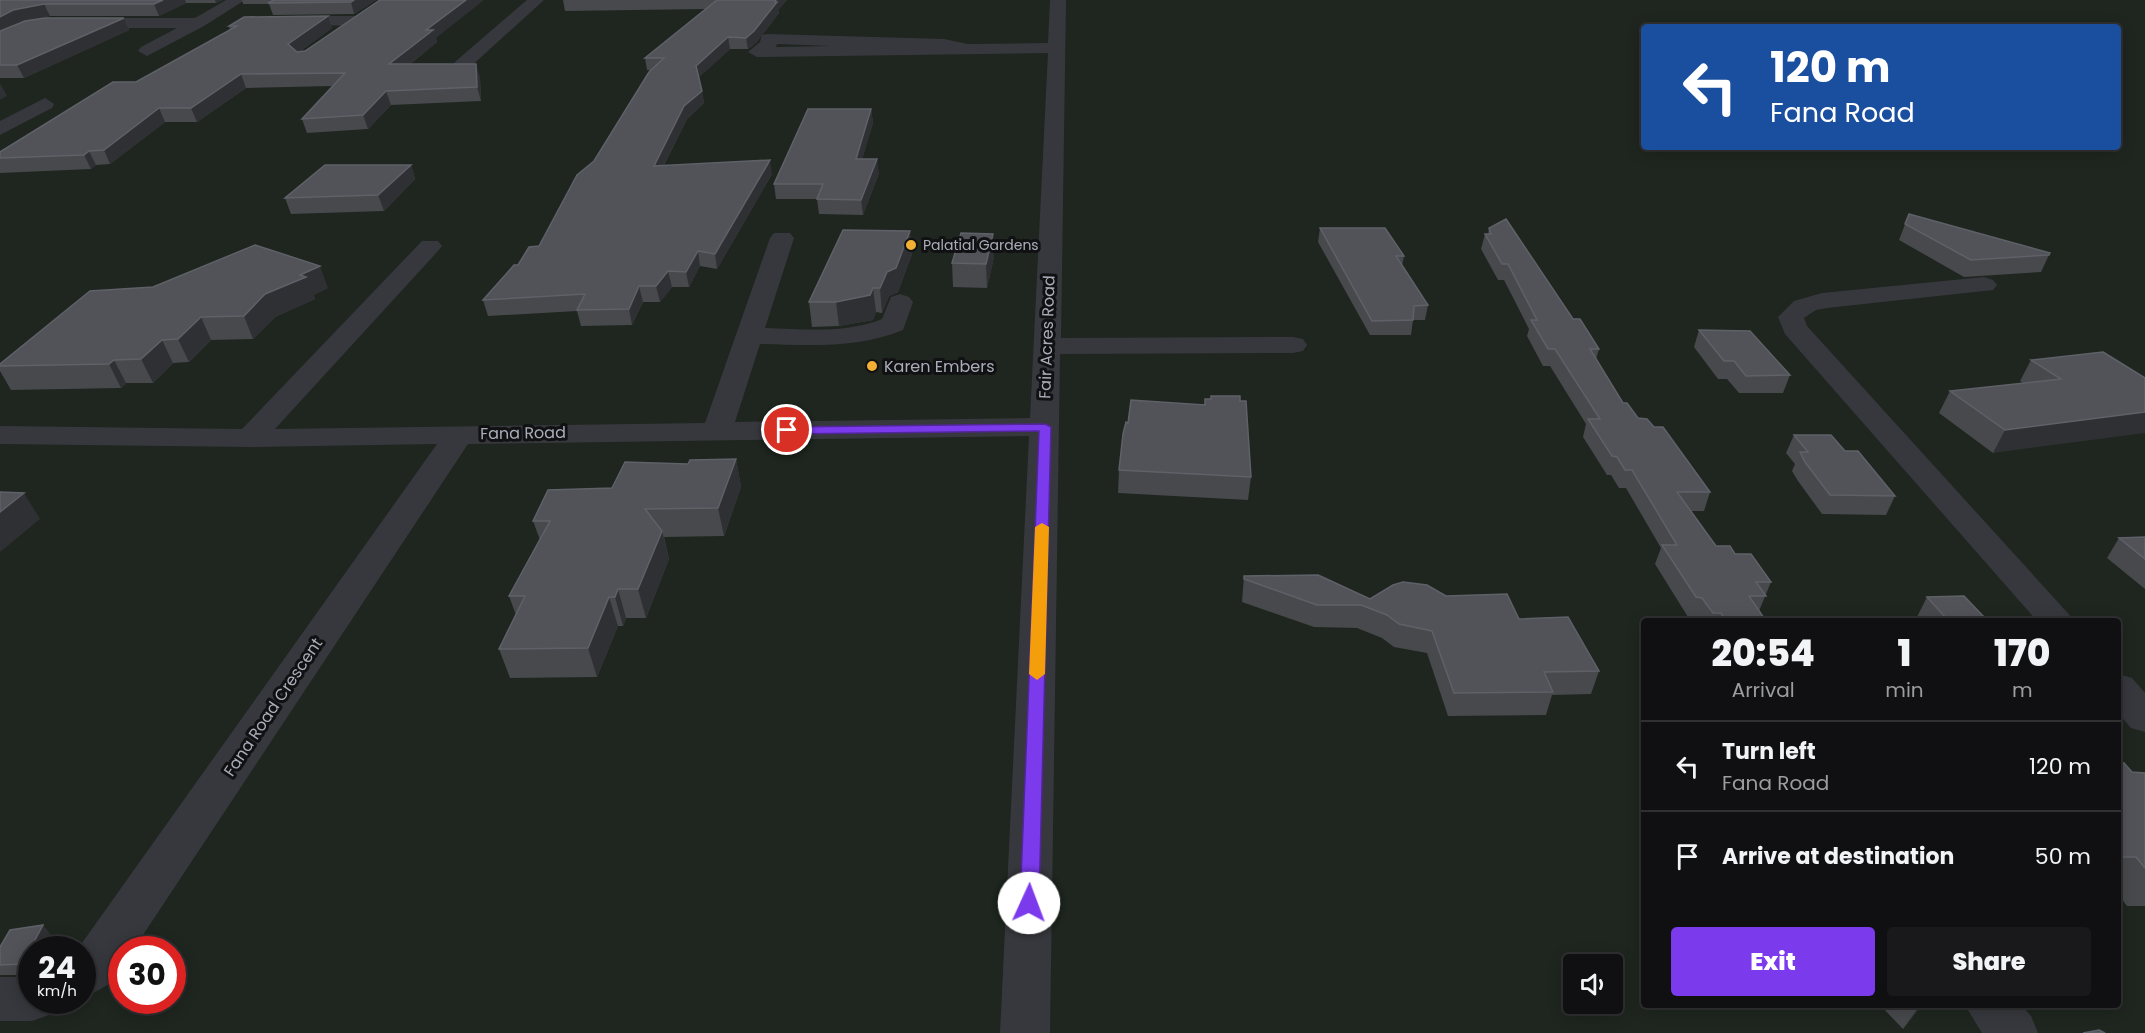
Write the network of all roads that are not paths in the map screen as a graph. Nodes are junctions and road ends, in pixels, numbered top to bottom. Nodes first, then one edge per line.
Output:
1 (237, 0) edge
2 (536, 0) edge
3 (1058, 0) edge
4 (373, 10) edge
5 (267, 21) edge
6 (357, 21) junction
7 (233, 22) edge
8 (198, 23) junction
9 (0, 39) edge
10 (330, 39) edge
11 (797, 45) dead end
12 (1057, 48) junction
13 (147, 51) dead end
14 (462, 65) edge
15 (45, 104) dead end
16 (0, 129) edge
17 (782, 237) dead end
18 (430, 246) dead end
19 (1984, 285) dead end
20 (900, 302) dead end
21 (751, 336) junction
22 (1293, 345) dead end
23 (1046, 346) junction
24 (1045, 427) junction
25 (717, 431) junction
26 (460, 434) junction
27 (0, 435) edge
28 (250, 438) junction
29 (2054, 618) edge
30 (2121, 691) edge
31 (2145, 718) edge
32 (96, 963) edge
33 (0, 999) edge
34 (18, 999) edge
35 (1992, 1008) edge
36 (1025, 1033) edge
37 (2013, 1033) edge

1 - 8 street
2 - 14 street
3 - 12 street, Fair Acres Road
4 - 6 street
5 - 6 street
6 - 10 street
7 - 8 street
8 - 9 street
8 - 13 street
11 - 12 street
12 - 23 street, Fair Acres Road
15 - 16 street
17 - 21 street
18 - 28 street
19 - 29 street
20 - 21 street
21 - 25 street
22 - 23 street
23 - 24 street, Fair Acres Road
24 - 25 street, Fana Road
24 - 36 street, Fair Acres Road
25 - 26 street, Fana Road
26 - 28 street, Fana Road
26 - 32 street, Fana Road Crescent
27 - 28 street, Fana Road
30 - 31 street
33 - 34 street
35 - 37 street

